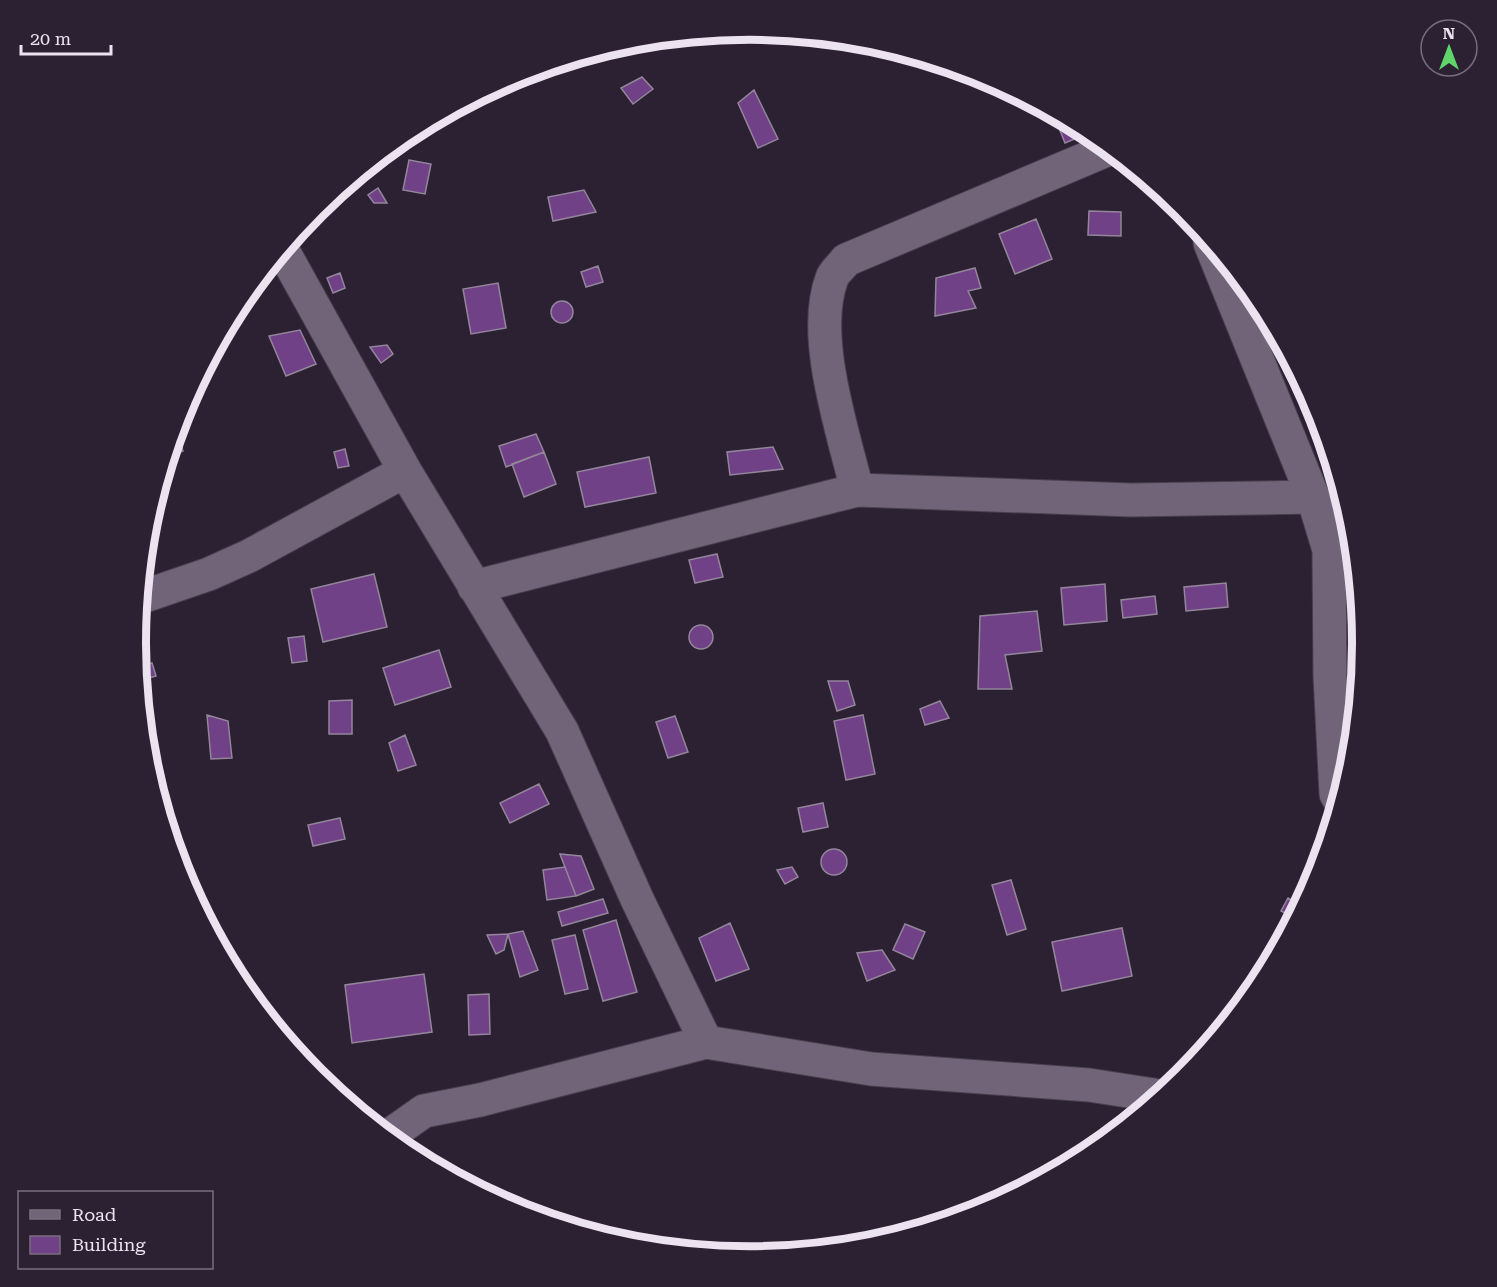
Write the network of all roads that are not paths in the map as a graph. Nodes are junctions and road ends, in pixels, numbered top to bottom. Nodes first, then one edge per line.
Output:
1 (1099, 153) edge
2 (286, 257) edge
3 (1220, 268) edge
4 (405, 471) junction
5 (857, 490) junction
6 (1313, 497) junction
7 (1341, 550) edge
8 (474, 587) junction
9 (148, 595) edge
10 (1335, 781) edge
11 (706, 1042) junction
12 (1149, 1094) edge
13 (395, 1132) edge

1 - 5 street
2 - 4 street
3 - 6 street
4 - 8 street
4 - 9 street
5 - 6 street
5 - 8 street
6 - 7 street
7 - 10 street
8 - 11 street
11 - 12 street
11 - 13 street

